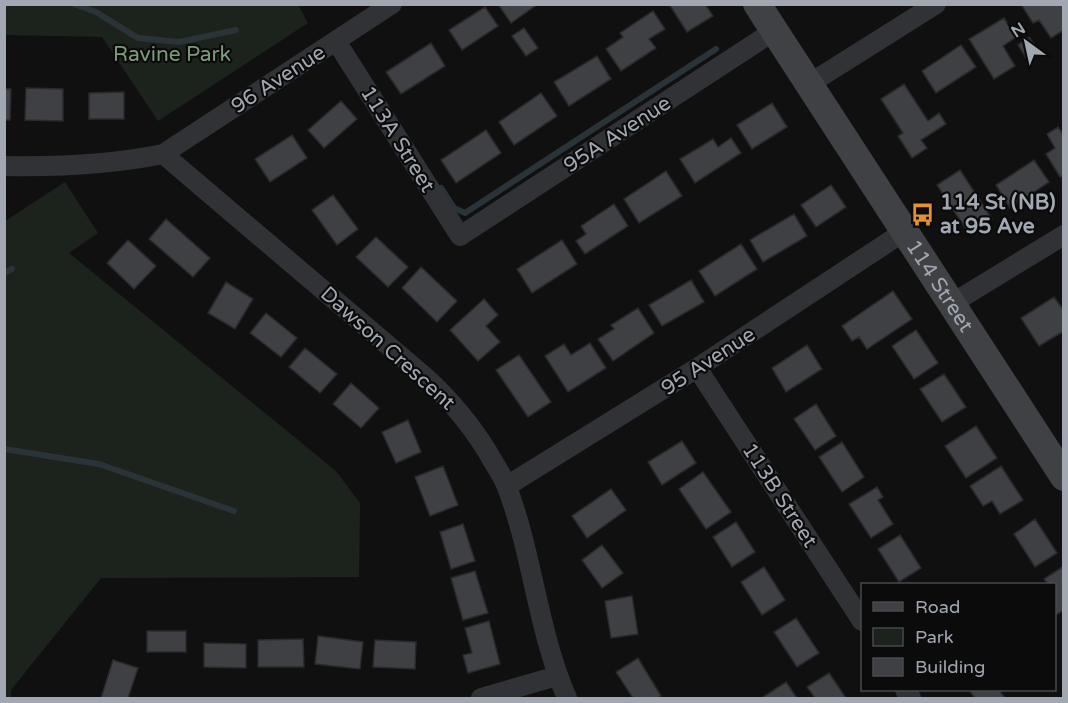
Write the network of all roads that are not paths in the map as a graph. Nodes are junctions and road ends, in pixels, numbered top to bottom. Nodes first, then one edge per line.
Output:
1 (392, 4) edge
2 (757, 4) edge
3 (936, 4) edge
4 (774, 32) junction
5 (336, 41) junction
6 (809, 84) junction
7 (163, 154) junction
8 (4, 166) edge
9 (905, 231) junction
10 (1064, 235) edge
11 (460, 236) joint
12 (951, 304) junction
13 (697, 368) junction
14 (1064, 477) edge
15 (507, 486) junction
16 (861, 619) edge
17 (557, 676) junction
18 (481, 699) edge
19 (567, 699) edge

1 - 5 street, 96 Avenue
2 - 4 street, 114 Street
3 - 6 street
4 - 6 street, 114 Street
4 - 11 street, 95A Avenue
5 - 7 street, 96 Avenue
5 - 11 street, 113A Street
6 - 9 street, 114 Street
7 - 8 street
7 - 15 street, Dawson Crescent
9 - 12 street, 114 Street
9 - 13 street, 95 Avenue
10 - 12 street
12 - 14 street, 114 Street
13 - 15 street, 95 Avenue
13 - 16 street, 113B Street
15 - 17 street, Dawson Crescent
17 - 18 street
17 - 19 street, Dawson Crescent

